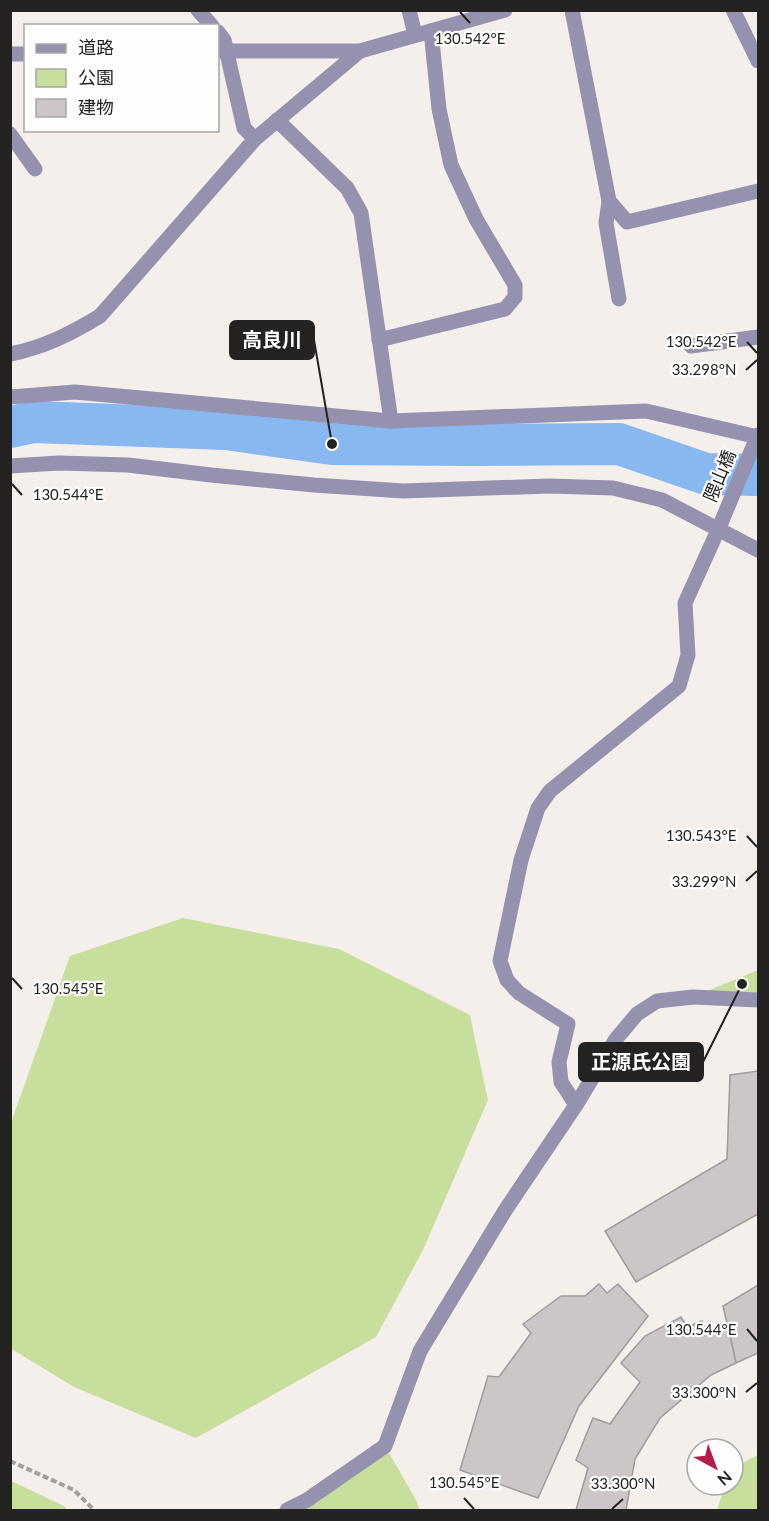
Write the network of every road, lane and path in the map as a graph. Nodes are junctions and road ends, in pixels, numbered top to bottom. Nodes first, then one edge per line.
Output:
1 (198, 10) edge
2 (409, 10) edge
3 (505, 10) edge
4 (572, 10) edge
5 (733, 10) edge
6 (210, 24) edge
7 (431, 31) junction
8 (219, 33) edge
9 (415, 35) junction
10 (222, 51) edge
11 (360, 51) junction
12 (759, 61) edge
13 (277, 120) junction
14 (10, 134) edge
15 (255, 139) junction
16 (35, 169) dead end
17 (759, 191) edge
18 (609, 201) junction
19 (619, 299) dead end
20 (759, 337) edge
21 (379, 340) junction
22 (691, 346) dead end
23 (10, 354) edge
24 (10, 397) edge
25 (391, 421) junction
26 (758, 436) edge
27 (10, 466) edge
28 (718, 530) junction
29 (759, 550) edge
30 (759, 1000) edge
31 (576, 1105) junction
32 (10, 1461) edge
33 (94, 1510) edge
34 (287, 1510) edge

1 - 6 street
2 - 9 street
3 - 7 street
4 - 18 street
5 - 12 street
7 - 9 street
7 - 21 street
8 - 10 street
9 - 11 street
10 - 11 street
10 - 15 street
11 - 13 street
13 - 15 street
13 - 21 street
14 - 16 street
15 - 23 street
17 - 18 street
18 - 19 street
20 - 22 street
21 - 25 street
24 - 25 street
25 - 26 street
26 - 28 street, 隈山橋
27 - 28 street
28 - 29 street
28 - 31 street, 隈山橋
30 - 31 street
31 - 34 street
32 - 33 path

